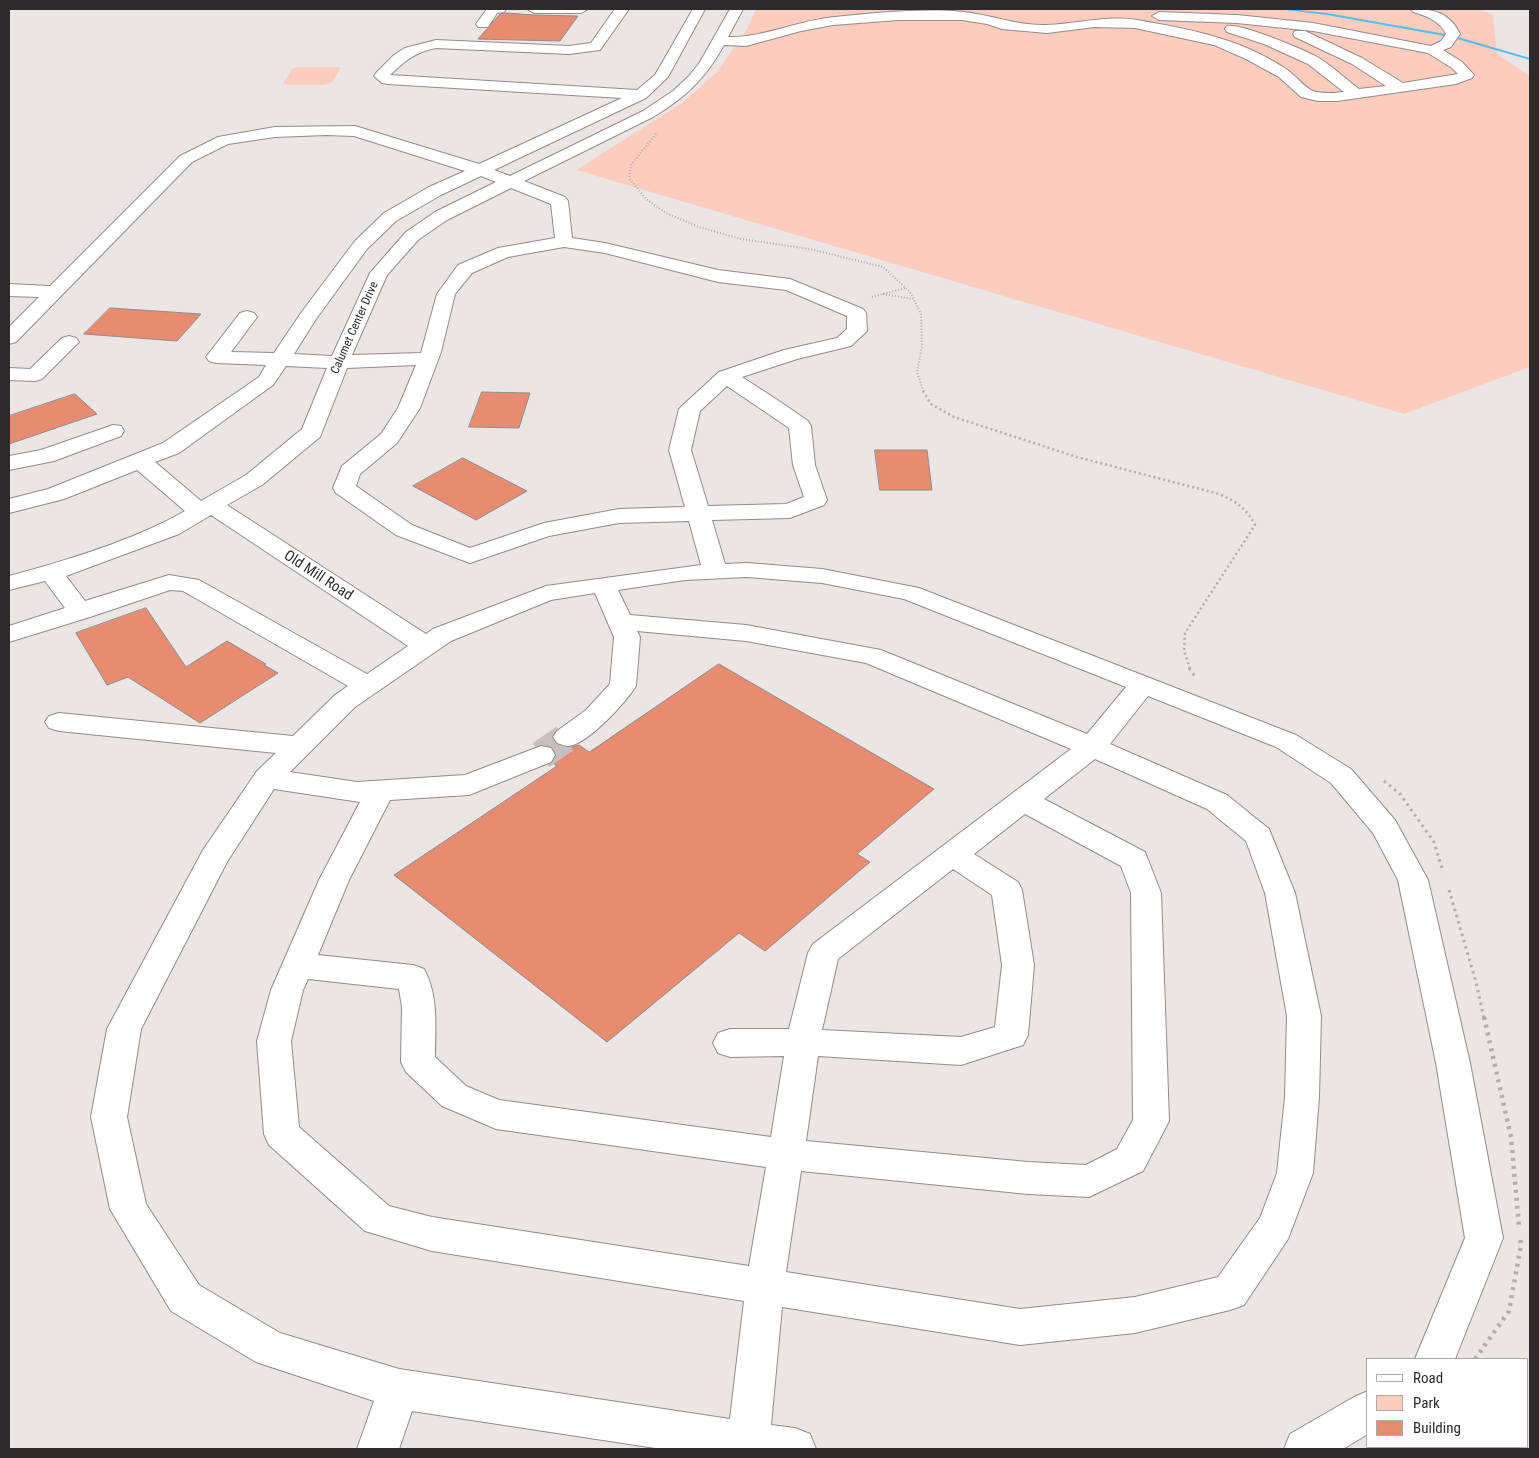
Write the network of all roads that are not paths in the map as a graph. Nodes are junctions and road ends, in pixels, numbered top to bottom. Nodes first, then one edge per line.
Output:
1 (499, 9) edge
2 (534, 9) edge
3 (581, 9) edge
4 (622, 9) edge
5 (700, 9) edge
6 (736, 9) edge
7 (1418, 9) edge
8 (1196, 17) junction
9 (1268, 22) junction
10 (1135, 24) junction
11 (1352, 33) junction
12 (720, 39) junction
13 (465, 45) junction
14 (1432, 50) junction
15 (1396, 56) dead end
16 (394, 64) junction
17 (413, 65) dead end
18 (1421, 72) dead end
19 (578, 75) dead end
20 (1437, 82) junction
21 (1400, 88) junction
22 (574, 90) junction
23 (1356, 94) junction
24 (641, 95) junction
25 (672, 100) junction
26 (480, 170) junction
27 (511, 181) junction
28 (369, 237) junction
29 (407, 241) junction
30 (564, 242) junction
31 (9, 290) edge
32 (54, 292) junction
33 (247, 317) dead end
34 (9, 338) edge
35 (68, 342) dead end
36 (428, 358) junction
37 (280, 361) junction
38 (339, 362) junction
39 (9, 374) edge
40 (726, 376) junction
41 (112, 431) dead end
42 (140, 461) junction
43 (9, 463) edge
44 (9, 506) edge
45 (205, 509) junction
46 (699, 515) junction
47 (715, 572) junction
48 (51, 573) junction
49 (9, 583) edge
50 (602, 584) junction
51 (81, 612) junction
52 (620, 622) junction
53 (9, 634) edge
54 (426, 646) junction
55 (1143, 684) junction
56 (368, 686) junction
57 (59, 722) dead end
58 (567, 737) tunnel mouth
59 (300, 746) junction
60 (1092, 747) junction
61 (541, 755) tunnel mouth
62 (267, 778) junction
63 (380, 791) junction
64 (1023, 800) junction
65 (952, 854) junction
66 (297, 965) junction
67 (803, 1042) junction
68 (730, 1043) dead end
69 (786, 1154) junction
70 (765, 1286) junction
71 (1434, 1358) edge
72 (398, 1389) junction
73 (1366, 1412) edge
74 (748, 1442) junction
75 (378, 1449) edge
76 (795, 1449) edge
77 (1305, 1449) edge

1 - 13 lane
2 - 3 lane
4 - 13 lane
5 - 24 lane
6 - 12 lane, Calumet Center Drive
7 - 14 lane
8 - 9 lane
8 - 10 lane
8 - 23 lane
9 - 11 lane
9 - 21 lane
10 - 12 lane
10 - 23 lane
11 - 14 lane
11 - 15 lane
12 - 25 lane, Calumet Center Drive
13 - 16 lane
14 - 20 lane
16 - 17 lane
16 - 22 lane
18 - 20 lane
19 - 22 lane
20 - 21 lane
21 - 23 lane
22 - 24 lane
24 - 25 lane
24 - 26 lane
25 - 27 lane, Calumet Center Drive
26 - 27 lane
26 - 28 lane
26 - 32 lane
27 - 29 lane, Calumet Center Drive
27 - 30 lane
28 - 29 lane
28 - 37 lane
29 - 38 lane, Calumet Center Drive
30 - 36 lane
30 - 40 lane
31 - 32 lane
32 - 34 lane
33 - 37 lane
35 - 39 lane
36 - 38 lane
36 - 46 lane
37 - 38 lane
37 - 42 lane
38 - 45 lane, Calumet Center Drive
40 - 46 lane
40 - 46 lane
41 - 43 lane
42 - 44 lane
42 - 45 lane, Old Mill Road
45 - 48 lane, Calumet Center Drive
45 - 54 lane, Old Mill Road
46 - 47 lane
47 - 50 lane
47 - 55 lane
48 - 49 lane, Calumet Center Drive
48 - 51 lane
50 - 52 lane
50 - 54 lane
51 - 53 lane
51 - 56 lane
52 - 58 lane
52 - 60 lane
54 - 56 lane
55 - 60 lane
55 - 71 lane
56 - 59 lane
57 - 59 lane
59 - 62 lane
60 - 64 lane
60 - 70 lane
61 - 63 lane
62 - 63 lane
62 - 72 lane
63 - 66 lane
64 - 65 lane
64 - 69 lane
65 - 67 lane
65 - 67 lane
66 - 69 lane
66 - 70 lane
67 - 68 lane
67 - 69 lane
69 - 70 lane
70 - 74 lane
72 - 74 lane
72 - 75 lane
73 - 77 lane
74 - 76 lane

